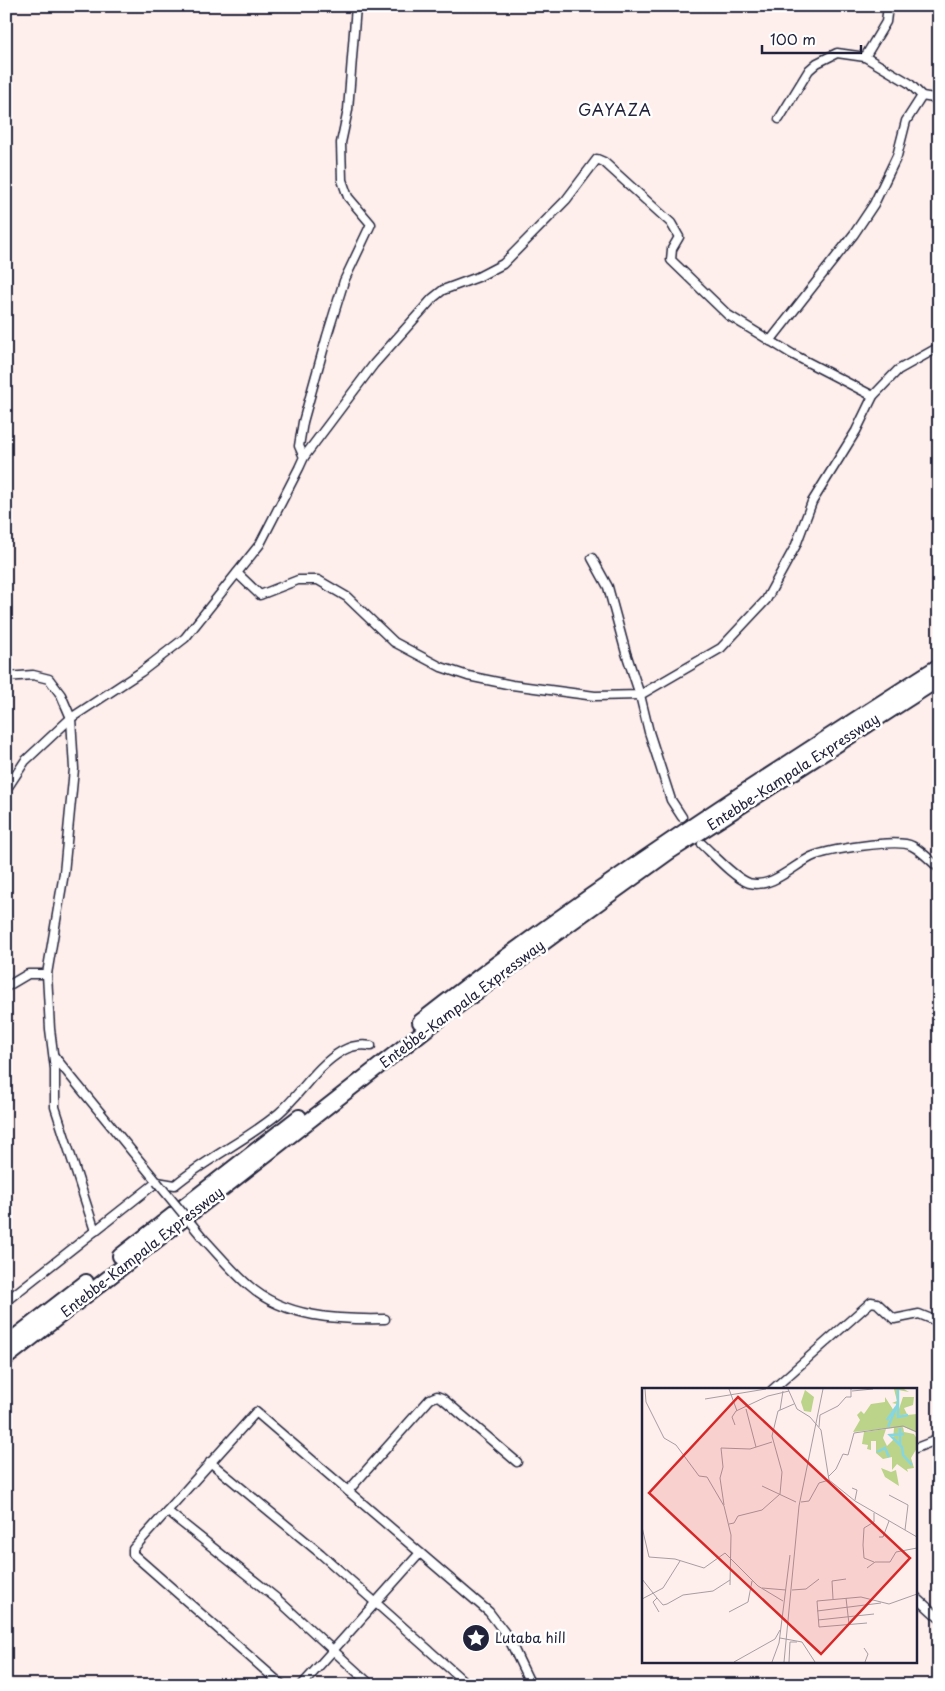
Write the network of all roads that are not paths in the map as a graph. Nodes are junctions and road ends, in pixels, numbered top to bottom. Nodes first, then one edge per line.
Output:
1 (356, 6) edge
2 (888, 6) edge
3 (865, 57) junction
4 (922, 96) junction
5 (939, 99) edge
6 (779, 119) dead end
7 (770, 341) junction
8 (939, 347) edge
9 (873, 396) junction
10 (304, 457) junction
11 (592, 558) dead end
12 (237, 573) junction
13 (939, 666) edge
14 (6, 676) edge
15 (939, 679) edge
16 (640, 695) junction
17 (71, 718) junction
18 (6, 790) edge
19 (682, 817) dead end
20 (702, 844) dead end
21 (939, 868) edge
22 (47, 974) junction
23 (6, 987) edge
24 (371, 1046) dead end
25 (54, 1056) junction
26 (157, 1182) junction
27 (95, 1231) junction
28 (6, 1301) edge
29 (385, 1319) dead end
30 (939, 1322) edge
31 (6, 1344) edge
32 (6, 1358) edge
33 (774, 1388) edge
34 (939, 1439) edge
35 (918, 1447) edge
36 (210, 1462) junction
37 (517, 1462) dead end
38 (348, 1491) junction
39 (167, 1511) junction
40 (420, 1553) junction
41 (918, 1598) edge
42 (375, 1601) junction
43 (939, 1618) edge
44 (334, 1651) junction
45 (282, 1685) edge
46 (302, 1685) edge
47 (371, 1685) edge
48 (468, 1685) edge
49 (531, 1685) edge

1 - 10 street
2 - 3 street
3 - 4 street
3 - 6 street
4 - 5 street
4 - 7 street
7 - 9 street
7 - 10 street
8 - 9 street
9 - 16 street
10 - 12 street
11 - 16 street
12 - 16 street
12 - 17 street
13 - 31 highway, Entebbe-Kampala Expressway
14 - 17 street
15 - 32 highway, Entebbe-Kampala Expressway
16 - 19 street
17 - 18 street
17 - 22 street
20 - 21 street
22 - 23 street
22 - 25 street
24 - 26 street
25 - 26 street
25 - 27 street
26 - 27 street
26 - 29 street, bridge
27 - 28 street
30 - 33 street
34 - 35 street
36 - 38 street
36 - 39 street
36 - 42 street
37 - 38 street
38 - 40 street
39 - 44 street
39 - 45 street
40 - 42 street
40 - 49 street
41 - 43 street
42 - 44 street
42 - 48 street
44 - 46 street
44 - 47 street

